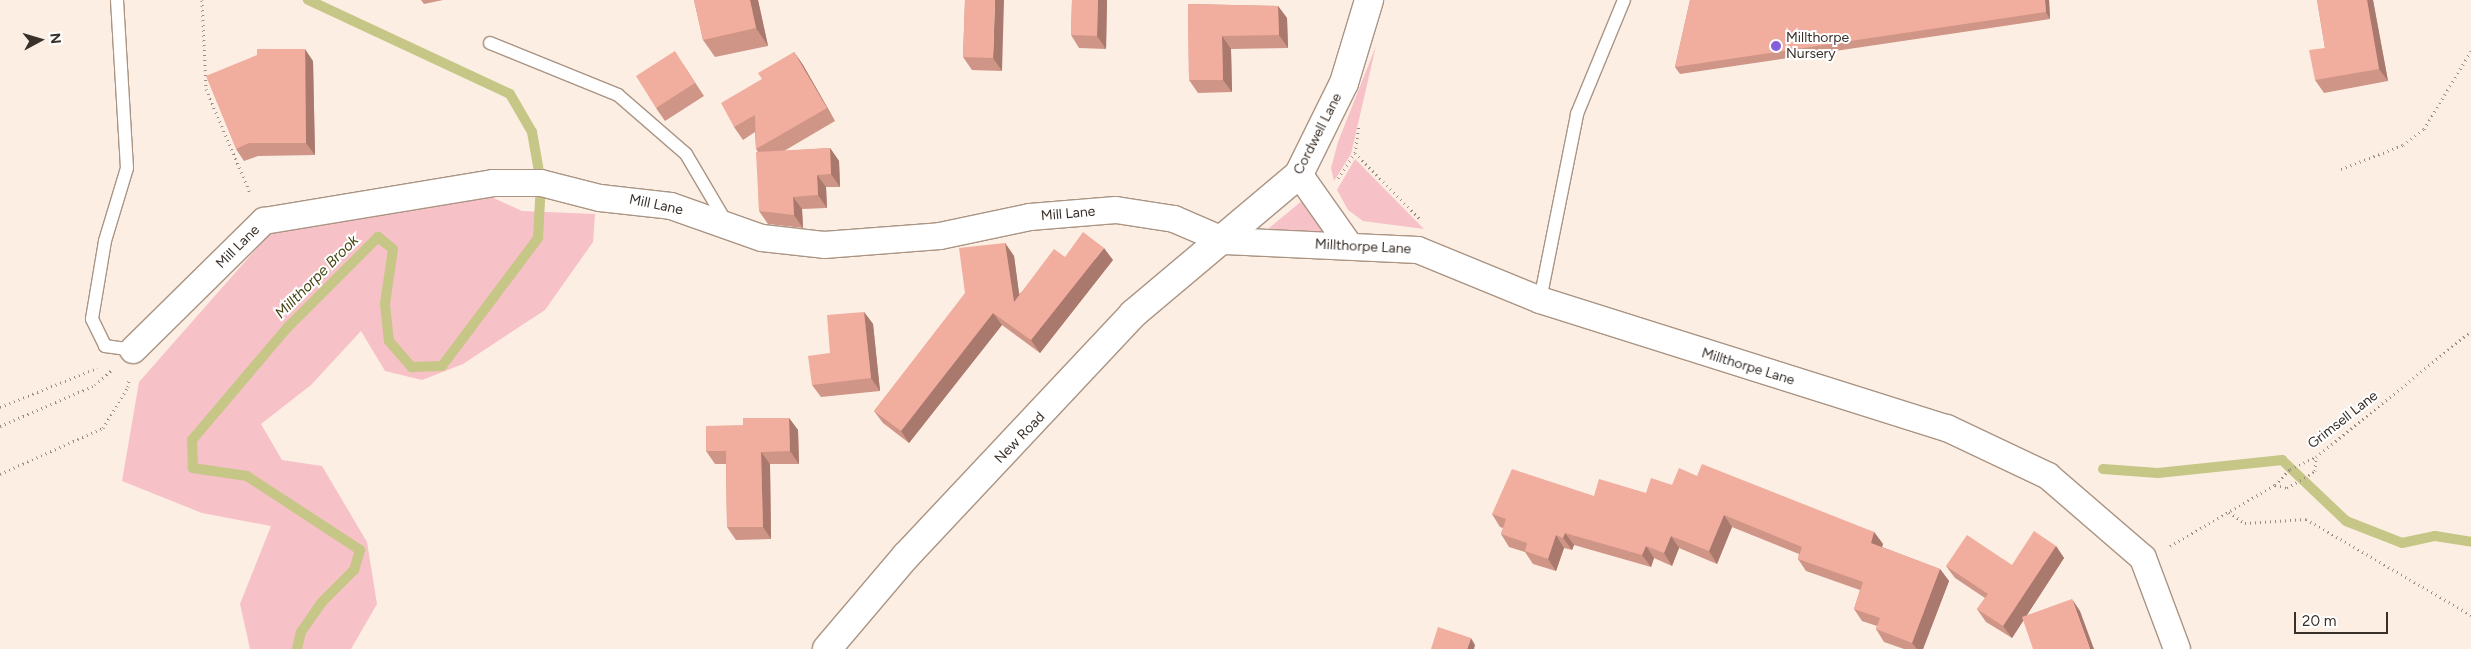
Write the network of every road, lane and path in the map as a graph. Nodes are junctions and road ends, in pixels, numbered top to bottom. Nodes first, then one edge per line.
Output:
1 (117, 0) edge
2 (202, 0) edge
3 (1370, 0) edge
4 (1624, 0) edge
5 (490, 43) dead end
6 (2471, 51) edge
7 (2341, 169) dead end
8 (1299, 174) junction
9 (1321, 205) junction
10 (264, 220) junction
11 (729, 226) junction
12 (1225, 241) junction
13 (1350, 244) junction
14 (1442, 256) junction
15 (1540, 300) junction
16 (2471, 332) edge
17 (133, 350) junction
18 (0, 407) edge
19 (0, 426) edge
20 (2316, 457) junction
21 (0, 474) edge
22 (2276, 485) junction
23 (2229, 512) junction
24 (2143, 558) junction
25 (2471, 615) edge
26 (827, 649) edge
27 (2178, 649) edge

1 - 17 lane
2 - 10 path
3 - 8 main road, Cordwell Lane
4 - 15 lane
5 - 11 lane
6 - 7 path
8 - 9 street
8 - 12 main road, Cordwell Lane
9 - 13 street
9 - 14 path
10 - 11 street, Mill Lane
10 - 17 street, Mill Lane
11 - 12 street, Mill Lane
12 - 13 street, Millthorpe Lane
12 - 26 main road, New Road
13 - 14 street, Millthorpe Lane
14 - 15 street, Millthorpe Lane
15 - 24 street, Millthorpe Lane
16 - 20 path, Grimsell Lane
17 - 18 path
17 - 19 path
17 - 21 path
20 - 22 path, Grimsell Lane
20 - 22 path
22 - 23 path, Grimsell Lane
23 - 24 path, Grimsell Lane
23 - 25 path
24 - 27 street, Millthorpe Lane

